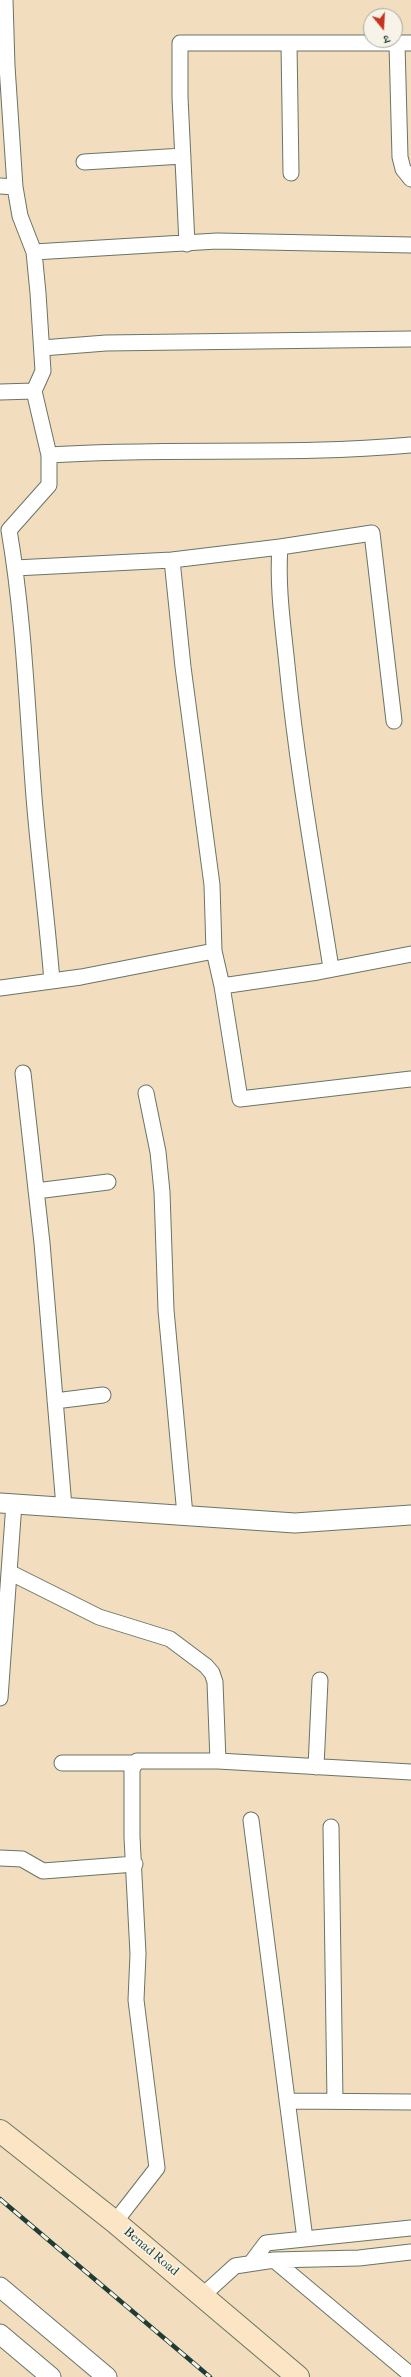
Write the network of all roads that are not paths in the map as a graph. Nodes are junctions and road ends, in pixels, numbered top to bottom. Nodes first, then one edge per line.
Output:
1 (4, 0) edge
2 (404, 43) edge
3 (289, 44) junction
4 (3, 66) edge
5 (183, 156) junction
6 (84, 162) dead end
7 (291, 173) dead end
8 (411, 179) edge
9 (7, 186) edge
10 (187, 244) junction
11 (411, 245) edge
12 (34, 252) junction
13 (411, 339) edge
14 (42, 348) junction
15 (34, 391) junction
16 (0, 392) edge
17 (411, 445) edge
18 (49, 455) junction
19 (280, 547) junction
20 (172, 560) junction
21 (15, 568) junction
22 (394, 721) dead end
23 (214, 952) junction
24 (411, 954) edge
25 (331, 968) junction
26 (52, 981) junction
27 (222, 986) junction
28 (0, 988) edge
29 (23, 1073) dead end
30 (411, 1079) edge
31 (146, 1093) dead end
32 (108, 1182) dead end
33 (36, 1191) junction
34 (104, 1395) dead end
35 (56, 1401) junction
36 (7, 1503) edge
37 (64, 1507) junction
38 (185, 1515) junction
39 (411, 1515) edge
40 (9, 1572) junction
41 (320, 1680) dead end
42 (0, 1698) edge
43 (218, 1761) junction
44 (62, 1763) dead end
45 (136, 1763) junction
46 (316, 1767) junction
47 (411, 1772) edge
48 (250, 1820) dead end
49 (331, 1827) dead end
50 (0, 1858) edge
51 (135, 1864) junction
52 (287, 2101) junction
53 (335, 2102) junction
54 (411, 2102) edge
55 (0, 2131) edge
56 (115, 2222) junction
57 (411, 2228) edge
58 (305, 2239) junction
59 (411, 2252) edge
60 (274, 2260) junction
61 (251, 2263) junction
62 (0, 2287) edge
63 (202, 2296) junction
64 (0, 2334) edge
65 (411, 2375) edge
66 (51, 2377) edge
67 (107, 2377) edge
68 (298, 2377) edge

1 - 4 street
2 - 3 street
2 - 8 street
3 - 5 street
3 - 7 street
4 - 9 street
5 - 6 street
5 - 10 street
9 - 12 street
10 - 11 street
10 - 12 street
12 - 14 street
13 - 14 street
14 - 15 street
15 - 16 street
15 - 18 street
17 - 18 street
18 - 21 street
19 - 20 street
19 - 22 street
19 - 25 street
20 - 21 street
20 - 23 street
21 - 26 street
23 - 26 street
23 - 27 street
24 - 25 street
25 - 27 street
26 - 28 street
27 - 30 street
29 - 33 street
31 - 38 street
32 - 33 street
33 - 35 street
34 - 35 street
35 - 37 street
36 - 37 street
36 - 40 street
37 - 38 street
38 - 39 street
40 - 42 street
40 - 43 street
41 - 46 street
43 - 45 street
43 - 46 street
44 - 45 street
45 - 51 street
46 - 47 street
48 - 52 street
49 - 53 street
50 - 51 street
51 - 56 street
52 - 53 street
52 - 58 street
53 - 54 street
55 - 56 main road, Benad Road
56 - 63 main road, Benad Road
57 - 58 street
58 - 61 street
59 - 60 street
60 - 61 street
60 - 65 street
61 - 63 street
62 - 67 street
63 - 68 main road, Benad Road
64 - 66 street

